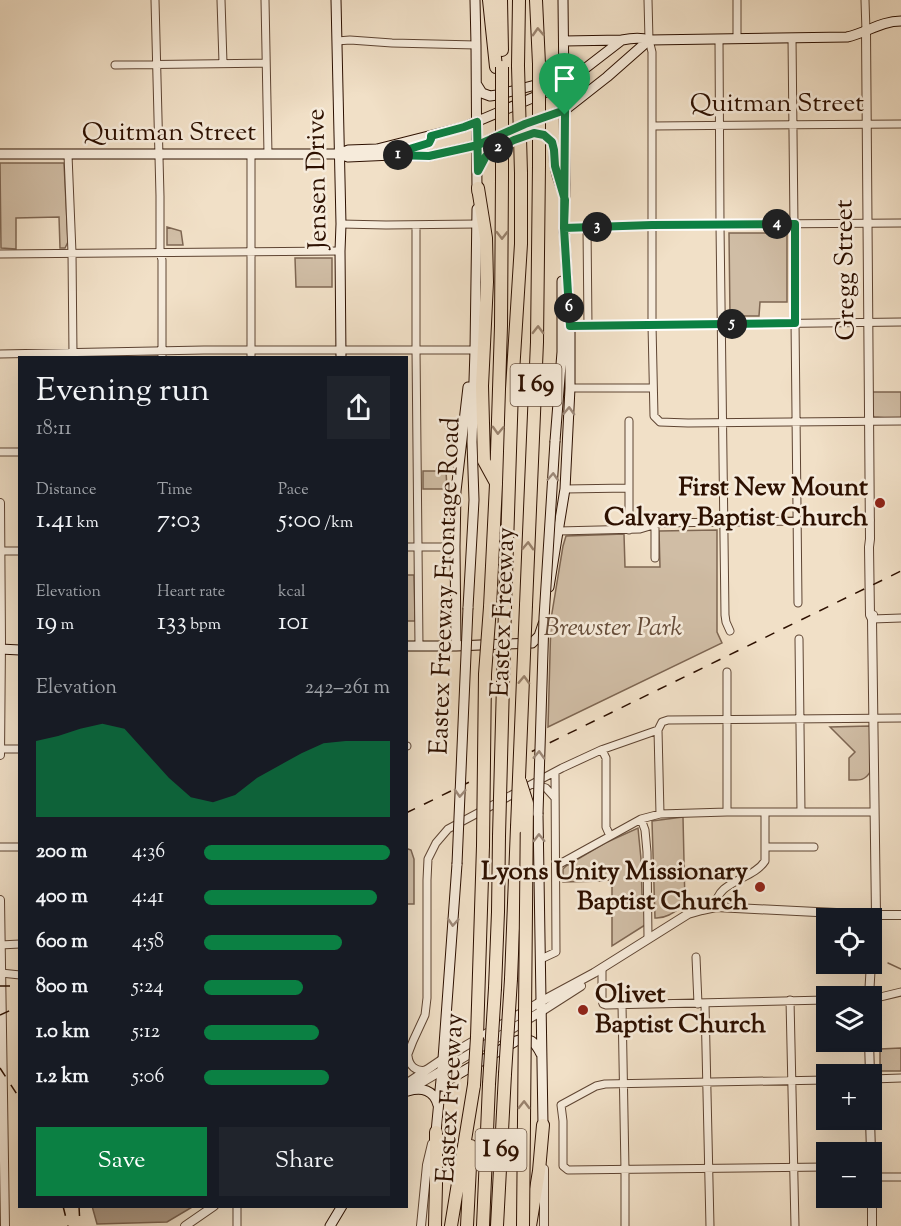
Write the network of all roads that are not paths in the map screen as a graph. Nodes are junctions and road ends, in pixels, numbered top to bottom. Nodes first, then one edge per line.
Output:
1 (155, 0) edge
2 (221, 0) edge
3 (265, 0) edge
4 (336, 0) edge
5 (474, 0) edge
6 (489, 0) edge
7 (501, 0) edge
8 (518, 0) edge
9 (536, 0) edge
10 (563, 0) edge
11 (648, 0) edge
12 (737, 0) edge
13 (865, 0) edge
14 (901, 21) edge
15 (866, 32) junction
16 (792, 38) junction
17 (719, 39) junction
18 (737, 39) junction
19 (625, 40) junction
20 (649, 40) junction
21 (337, 41) junction
22 (564, 41) junction
23 (476, 45) junction
24 (631, 55) junction
25 (223, 63) junction
26 (266, 63) junction
27 (564, 63) junction
28 (115, 65) dead end
29 (157, 65) junction
30 (499, 67) junction
31 (476, 82) junction
32 (565, 84) junction
33 (565, 110) junction
34 (477, 122) junction
35 (866, 124) junction
36 (901, 124) edge
37 (720, 125) junction
38 (653, 126) junction
39 (794, 126) junction
40 (431, 136) junction
41 (478, 145) junction
42 (0, 154) edge
43 (268, 154) junction
44 (339, 154) junction
45 (68, 155) junction
46 (158, 155) junction
47 (251, 155) junction
48 (393, 155) junction
49 (478, 171) junction
50 (478, 188) junction
51 (565, 200) junction
52 (901, 223) edge
53 (341, 224) junction
54 (477, 224) junction
55 (795, 224) junction
56 (867, 224) junction
57 (416, 225) junction
58 (652, 225) junction
59 (720, 225) junction
60 (587, 227) junction
61 (564, 228) junction
62 (340, 250) junction
63 (251, 251) junction
64 (160, 252) junction
65 (72, 253) junction
66 (0, 254) edge
67 (867, 322) junction
68 (901, 322) edge
69 (795, 323) junction
70 (721, 324) junction
71 (652, 325) junction
72 (570, 326) junction
73 (588, 326) junction
74 (416, 350) junction
75 (475, 350) junction
76 (341, 353) edge
77 (0, 354) edge
78 (162, 354) edge
79 (251, 354) edge
80 (73, 355) edge
81 (570, 388) junction
82 (653, 388) junction
83 (629, 421) dead end
84 (869, 421) junction
85 (901, 421) edge
86 (723, 422) junction
87 (796, 422) junction
88 (0, 452) edge
89 (18, 452) edge
90 (496, 484) junction
91 (629, 488) junction
92 (565, 489) junction
93 (0, 503) edge
94 (870, 520) junction
95 (797, 521) junction
96 (724, 522) junction
97 (655, 524) junction
98 (629, 530) junction
99 (558, 531) junction
100 (408, 547) edge
101 (418, 547) junction
102 (455, 547) junction
103 (0, 551) edge
104 (18, 551) edge
105 (655, 558) dead end
106 (798, 603) dead end
107 (901, 618) edge
108 (872, 619) junction
109 (730, 631) dead end
110 (799, 639) dead end
111 (408, 646) edge
112 (419, 646) junction
113 (456, 646) junction
114 (0, 649) edge
115 (18, 650) edge
116 (727, 672) dead end
117 (872, 718) junction
118 (901, 718) edge
119 (800, 719) junction
120 (727, 720) junction
121 (658, 730) junction
122 (0, 749) edge
123 (18, 749) edge
124 (601, 750) junction
125 (0, 755) edge
126 (555, 772) junction
127 (520, 781) junction
128 (533, 784) junction
129 (555, 798) junction
130 (727, 812) junction
131 (765, 812) junction
132 (801, 812) junction
133 (874, 812) junction
134 (660, 814) junction
135 (641, 819) junction
136 (610, 836) junction
137 (0, 847) edge
138 (18, 847) edge
139 (765, 847) junction
140 (814, 847) dead end
141 (556, 866) junction
142 (0, 900) edge
143 (716, 907) junction
144 (876, 908) edge
145 (816, 912) edge
146 (882, 915) edge
147 (901, 915) edge
148 (648, 938) junction
149 (18, 944) edge
150 (0, 945) edge
151 (696, 957) dead end
152 (541, 959) junction
153 (602, 968) junction
154 (1, 973) edge
155 (18, 975) edge
156 (901, 992) edge
157 (882, 995) edge
158 (790, 1000) junction
159 (816, 1000) edge
160 (701, 1004) junction
161 (622, 1005) junction
162 (542, 1006) junction
163 (408, 1056) edge
164 (543, 1056) junction
165 (443, 1059) junction
166 (408, 1060) edge
167 (428, 1069) junction
168 (442, 1070) junction
169 (901, 1078) edge
170 (882, 1079) edge
171 (816, 1080) edge
172 (792, 1081) junction
173 (706, 1083) junction
174 (624, 1084) junction
175 (474, 1085) junction
176 (408, 1088) edge
177 (408, 1088) edge
178 (408, 1089) edge
179 (440, 1094) junction
180 (438, 1109) junction
181 (543, 1125) junction
182 (436, 1132) junction
183 (794, 1167) junction
184 (816, 1167) edge
185 (708, 1169) junction
186 (625, 1170) junction
187 (901, 1177) edge
188 (882, 1178) edge
189 (211, 1208) edge
190 (237, 1208) edge
191 (341, 1208) edge
192 (872, 1208) edge
193 (5, 1226) edge
194 (185, 1226) edge
195 (237, 1226) edge
196 (330, 1226) edge
197 (421, 1226) edge
198 (435, 1226) edge
199 (452, 1226) edge
200 (467, 1226) edge
201 (483, 1226) edge
202 (497, 1226) edge
203 (523, 1226) edge
204 (530, 1226) edge
205 (544, 1226) edge
206 (625, 1226) edge
207 (710, 1226) edge
208 (795, 1226) edge
209 (872, 1226) edge

1 - 29 street
2 - 25 street
3 - 26 street
4 - 21 main road, Jensen Drive
5 - 23 main road
6 - 30 highway
7 - 30 highway, Eastex Freeway / I 69
8 - 201 highway, bridge
127 -> 9 highway, Eastex Freeway / I 69, bridge
10 - 22 main road
11 - 20 street
12 - 18 street
13 - 15 street, Gregg Street
14 - 15 main road
15 - 16 main road
15 - 35 street, Gregg Street
16 - 18 main road
16 - 39 street
17 - 18 main road
17 - 20 main road
17 - 37 street
19 - 20 main road
19 - 22 main road
19 - 24 main road
19 - 32 main road, Quitman Street
20 - 24 main road, Quitman Street
20 - 38 street
21 - 23 street
21 - 44 main road, Jensen Drive
22 - 27 main road
23 - 31 main road
24 - 33 main road, Quitman Street
25 - 26 street
25 - 29 street
26 - 43 street
27 - 31 main road
27 - 32 main road
28 - 29 street
29 - 46 street
30 -> 90 highway, Eastex Freeway / I 69, bridge
31 - 34 main road
32 - 33 main road
32 - 34 main road, Quitman Street
33 - 41 main road, Quitman Street
33 - 51 main road
34 - 40 main road, Quitman Street
34 - 41 main road
35 - 36 street, Quitman Street
35 - 39 street, Quitman Street
35 - 56 street, Gregg Street
37 - 38 street, Quitman Street
37 - 39 street, Quitman Street
37 - 59 street
38 - 58 street
39 - 55 street
40 - 44 main road, Quitman Street
40 - 48 main road
41 - 48 main road, Quitman Street
41 - 49 main road
42 - 45 main road, Quitman Street
43 - 44 main road, Quitman Street
43 - 47 main road, Quitman Street
44 - 48 main road, Quitman Street
44 - 53 main road, Jensen Drive
45 - 46 main road, Quitman Street
45 - 65 street
46 - 47 main road, Quitman Street
46 - 64 street
47 - 63 street
49 - 50 main road
49 - 51 main road
50 - 54 main road
50 - 90 highway
51 - 61 main road
52 - 56 street
53 - 57 street
53 - 62 main road, Jensen Drive
54 - 57 street
54 - 75 main road
55 - 56 street
55 - 59 street
55 - 69 street
56 - 67 street, Gregg Street
57 - 74 street
58 - 59 street
58 - 60 street
58 - 71 street
59 - 70 street
60 - 61 street
60 - 73 street
61 - 72 main road
152 -> 61 main road, bridge
62 - 63 street
62 - 76 main road, Jensen Drive
63 - 64 street
63 - 79 street
64 - 65 street
64 - 78 street
65 - 66 street
65 - 80 street
67 - 68 street
67 - 69 street
67 - 84 street, Gregg Street
69 - 70 street
69 - 87 street
70 - 71 street
70 - 86 street
71 - 73 street
71 - 82 street
72 - 73 street
72 - 81 main road
74 - 75 street
74 - 76 street
74 - 101 street
75 - 102 main road
75 -> 165 main road, Eastex Freeway Frontage Road, bridge
76 - 79 street
77 - 80 street
78 - 79 street
78 - 80 street
81 - 82 street
92 -> 81 main road
82 - 86 street
83 - 91 street
84 - 85 street
84 - 87 street
84 - 94 street, Gregg Street
86 - 87 street
86 - 96 street
87 - 95 street
88 - 89 street
90 - 175 highway, Eastex Freeway / I 69, bridge
91 - 92 street
91 - 98 street
92 - 99 main road
93 - 103 street
94 - 95 street
94 - 108 street, Gregg Street
95 - 96 street
95 - 106 street
96 - 97 street
96 - 109 street
97 - 98 street
97 - 105 street
98 - 99 street
99 - 113 main road
100 - 101 street
101 - 102 street
101 - 112 street
102 - 113 main road
103 - 104 street
103 - 114 street
107 - 108 street
108 - 117 street, Gregg Street
110 - 119 street
111 - 112 main road
112 - 113 main road
114 - 115 main road
114 - 122 street
116 - 120 street
117 - 118 street
117 - 119 street
117 - 133 street, Gregg Street
119 - 120 street
119 - 132 street
120 - 121 street
120 - 130 street
121 - 124 street
121 - 134 street
122 - 123 street
122 - 125 street
124 - 126 street
124 - 136 street
126 - 128 street
126 - 129 street
127 - 202 highway, Eastex Freeway / I 69, bridge
203 -> 127 highway, bridge
128 - 129 street
128 - 163 street
129 - 141 street
130 - 131 street
130 - 134 street
131 - 132 street
131 - 139 street
132 - 133 street
133 - 144 street, Gregg Street
134 - 135 street
135 - 136 street
135 - 148 street
136 - 141 street
137 - 138 street
139 - 140 street
139 - 143 street
141 - 152 street
142 - 150 street
143 - 145 street
143 - 148 street
146 - 147 street
148 - 153 street
149 - 150 street
150 - 154 street
151 - 160 street
152 - 162 main road
153 - 161 street
153 - 162 street
154 - 155 street
154 - 193 street
156 - 157 street
158 - 159 street
158 - 160 street
158 - 172 street
160 - 161 street
160 - 173 street
161 - 174 street
162 - 164 main road
162 - 165 street
162 - 168 street
164 - 179 main road
164 - 181 main road
165 - 167 street
165 - 168 main road, Eastex Freeway Frontage Road
166 - 167 street
167 - 177 street
168 - 176 street
168 - 179 main road, Eastex Freeway Frontage Road
169 - 170 street
171 - 172 street
172 - 173 street
172 - 183 street
173 - 174 street
173 - 185 street
174 - 186 street
174 - 186 street
175 - 199 highway
175 - 200 highway, Eastex Freeway / I 69
178 - 180 main road
179 - 180 main road, Eastex Freeway Frontage Road
180 - 182 main road, Eastex Freeway Frontage Road
181 - 204 highway
181 - 205 street
182 - 197 street, Eastex Freeway Frontage Road
182 - 198 highway
183 - 184 street
183 - 185 street
183 - 208 street
185 - 186 street
185 - 207 street
186 - 206 street
187 - 188 street
189 - 194 street
190 - 195 street
191 - 196 main road
192 - 209 street

